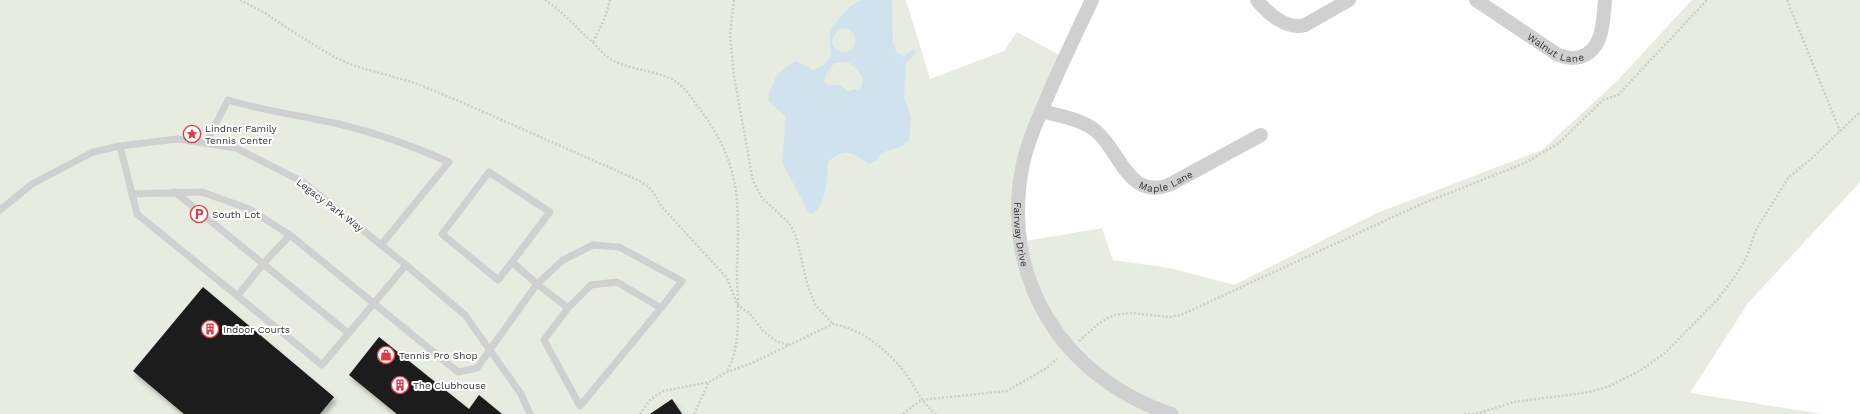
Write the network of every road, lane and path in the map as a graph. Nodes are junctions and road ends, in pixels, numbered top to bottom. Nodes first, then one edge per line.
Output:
1 (240, 0) edge
2 (545, 0) edge
3 (610, 0) edge
4 (734, 0) edge
5 (1092, 0) edge
6 (1257, 0) edge
7 (1348, 0) edge
8 (1476, 0) edge
9 (1605, 0) edge
10 (1707, 0) edge
11 (1787, 0) edge
12 (593, 42) junction
13 (1042, 111) junction
14 (1860, 112) edge
15 (1840, 132) junction
16 (1261, 135) dead end
17 (206, 143) junction
18 (120, 146) junction
19 (175, 192) junction
20 (132, 194) junction
21 (0, 210) edge
22 (290, 235) junction
23 (381, 245) junction
24 (512, 262) junction
25 (264, 263) junction
26 (406, 265) junction
27 (537, 284) junction
28 (238, 295) junction
29 (373, 303) junction
30 (737, 304) junction
31 (568, 308) junction
32 (661, 308) junction
33 (833, 324) junction
34 (348, 333) junction
35 (1078, 341) dead end
36 (788, 345) junction
37 (490, 349) junction
38 (1057, 359) dead end
39 (727, 372) junction
40 (709, 382) junction
41 (921, 400) junction
42 (1480, 413) junction
43 (530, 414) edge
44 (640, 414) edge
45 (694, 414) edge
46 (903, 414) edge
47 (936, 414) edge
48 (1171, 414) edge
49 (1464, 414) edge
50 (1476, 414) edge
51 (1486, 414) edge

1 - 30 path
2 - 12 path
3 - 12 path
4 - 33 path
5 - 13 street, Fairway Drive
6 - 7 street
8 - 9 street, Walnut Lane
10 - 35 path
11 - 15 path
12 - 30 path
13 - 16 street, Maple Lane
13 - 48 street, Fairway Drive
14 - 15 path
15 - 42 path
17 - 18 lane, Legacy Park Way
17 - 23 lane, Legacy Park Way
17 - 23 lane
18 - 20 lane
18 - 21 lane, Legacy Park Way
19 - 20 lane
19 - 22 lane
19 - 25 lane
20 - 28 lane
22 - 25 lane
22 - 29 lane
23 - 26 lane, Legacy Park Way
24 - 24 lane
24 - 27 lane
25 - 28 lane
25 - 34 lane
26 - 29 lane
26 - 37 lane, Legacy Park Way
27 - 31 lane
27 - 32 lane
27 - 37 lane
28 - 34 lane
29 - 34 lane
29 - 37 lane
30 - 36 path
30 - 39 path
31 - 32 lane
31 - 32 lane
33 - 36 path
33 - 41 path
36 - 39 path
37 - 43 lane, Legacy Park Way
38 - 41 path
39 - 40 path
40 - 44 path
40 - 45 path
41 - 46 path
41 - 47 path
42 - 49 path
42 - 50 path
42 - 51 path

